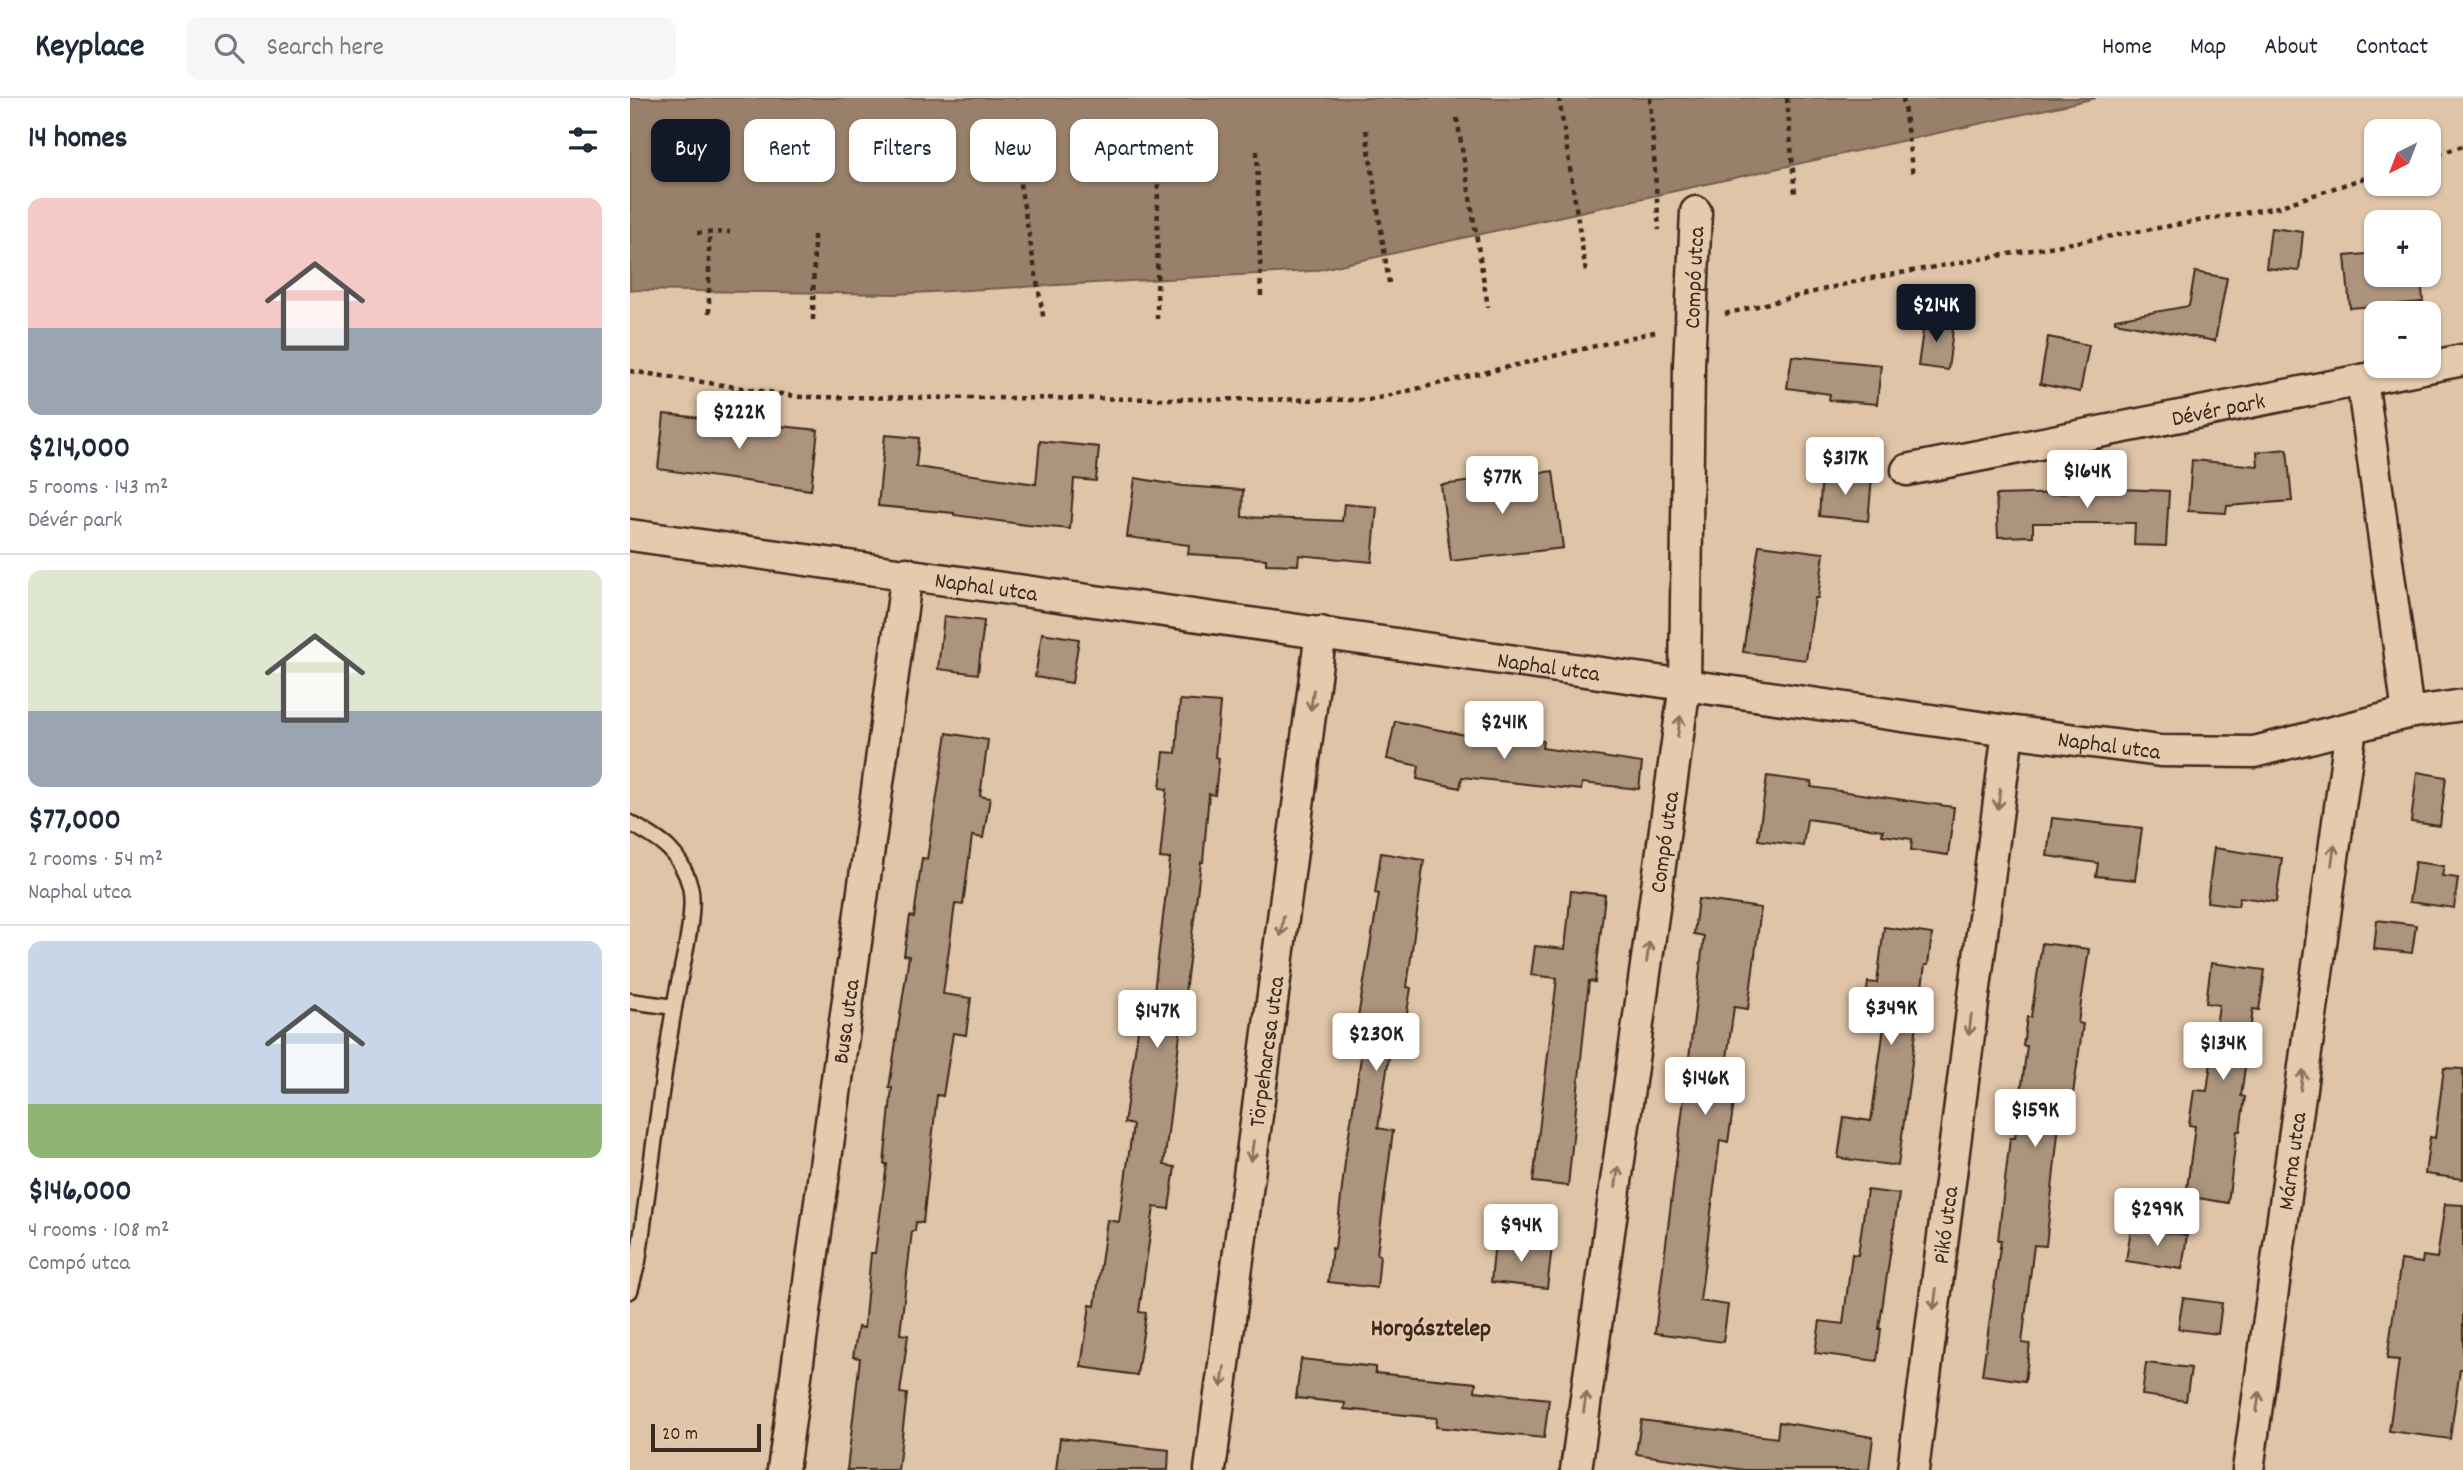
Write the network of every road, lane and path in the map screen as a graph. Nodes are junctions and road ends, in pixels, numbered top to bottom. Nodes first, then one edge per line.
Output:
1 (1559, 98) edge
2 (1650, 98) edge
3 (1787, 98) edge
4 (1903, 98) edge
5 (1457, 118) dead end
6 (1366, 130) dead end
7 (2463, 146) edge
8 (1257, 151) dead end
9 (2441, 153) edge
10 (1913, 176) dead end
11 (2364, 178) edge
12 (1020, 182) edge
13 (1158, 182) edge
14 (1795, 194) dead end
15 (1696, 212) dead end
16 (730, 232) dead end
17 (697, 233) dead end
18 (709, 233) junction
19 (814, 234) dead end
20 (1659, 235) dead end
21 (1586, 272) dead end
22 (1389, 283) dead end
23 (1261, 296) dead end
24 (1488, 307) dead end
25 (709, 313) dead end
26 (1157, 319) dead end
27 (813, 320) dead end
28 (1044, 321) dead end
29 (1691, 323) junction
30 (2463, 360) edge
31 (630, 371) edge
32 (2362, 380) junction
33 (1907, 470) dead end
34 (630, 535) edge
35 (907, 573) junction
36 (1321, 632) junction
37 (1685, 685) junction
38 (2463, 705) edge
39 (2408, 713) junction
40 (2351, 728) junction
41 (2008, 731) junction
42 (630, 823) edge
43 (630, 1001) edge
44 (674, 1007) junction
45 (630, 1291) edge
46 (783, 1470) edge
47 (1210, 1470) edge
48 (1576, 1470) edge
49 (1913, 1470) edge
50 (2248, 1470) edge

1 - 21 path
2 - 20 path
3 - 14 path
4 - 10 path
5 - 24 path
6 - 22 path
7 - 9 path
8 - 23 path
11 - 29 path
12 - 28 path
13 - 26 path
15 - 29 street, Compó utca
16 - 18 path
17 - 18 path
18 - 25 path
19 - 27 path
29 - 31 path
29 - 37 street, Compó utca
30 - 32 street, Dévér park
32 - 33 street, Dévér park
32 - 39 street
34 - 35 street, Naphal utca
35 - 36 street, Naphal utca
35 - 46 street, Busa utca
36 - 37 street, Naphal utca
36 -> 47 street, Törpeharcsa utca
37 - 41 street, Naphal utca
48 -> 37 street, Compó utca
38 - 39 street, Naphal utca
39 - 40 street, Naphal utca
40 - 41 street, Naphal utca
50 -> 40 street, Márna utca
41 -> 49 street, Pikó utca
42 - 44 lane
43 - 44 lane
44 - 45 lane

